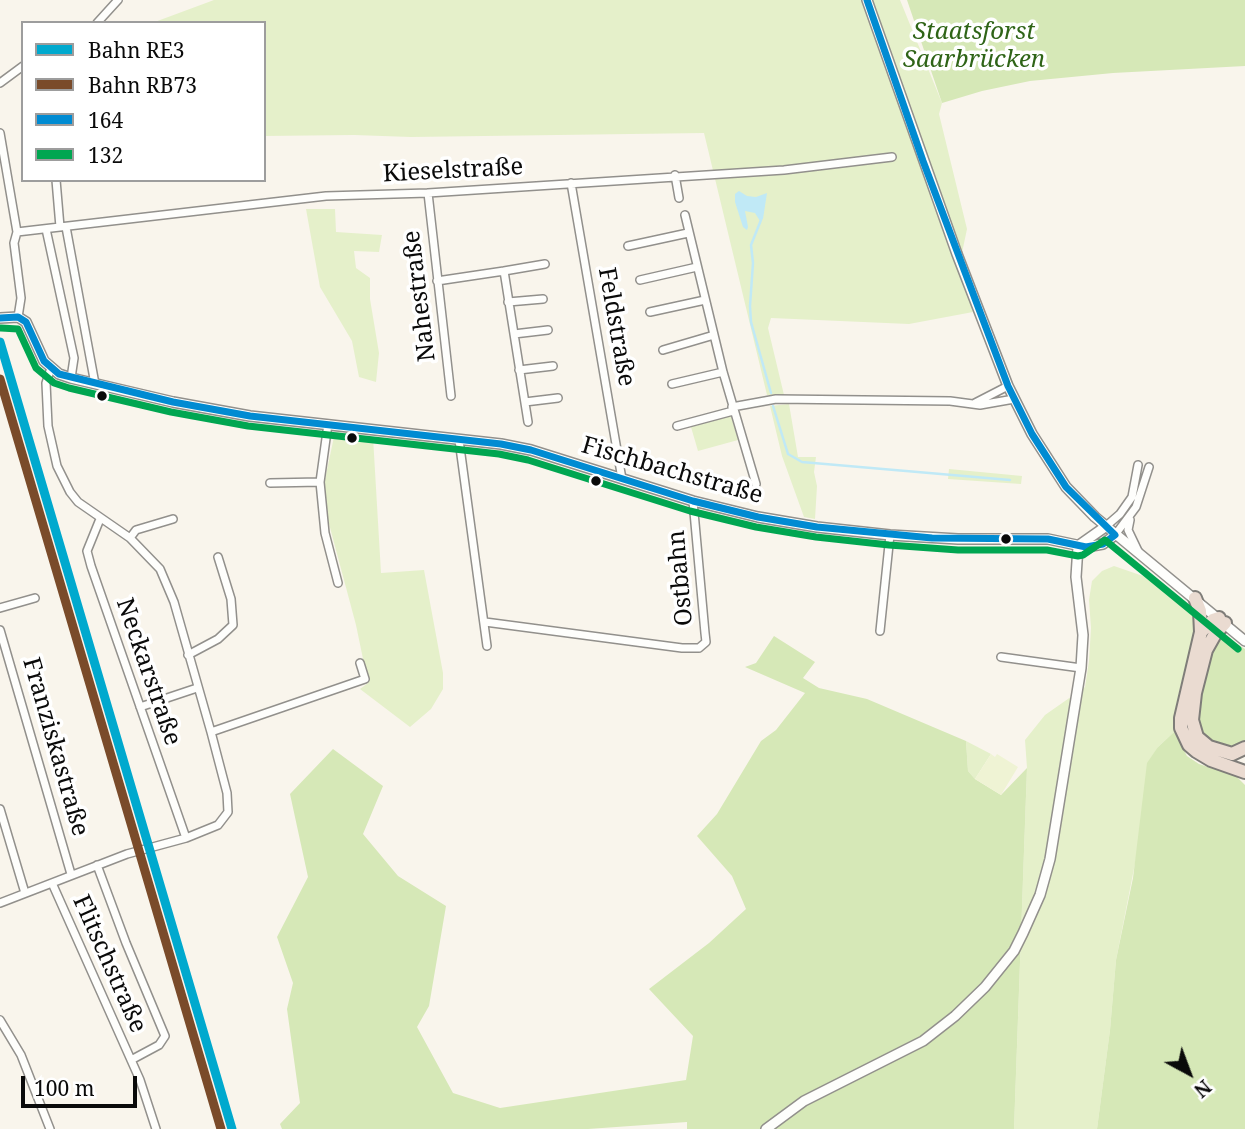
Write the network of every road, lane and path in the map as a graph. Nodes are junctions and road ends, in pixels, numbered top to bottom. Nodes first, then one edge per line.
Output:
1 (118, 0) edge
2 (867, 0) edge
3 (99, 21) edge
4 (21, 67) edge
5 (0, 83) edge
6 (0, 133) edge
7 (892, 157) dead end
8 (675, 176) junction
9 (55, 182) edge
10 (571, 183) junction
11 (428, 193) junction
12 (680, 198) dead end
13 (684, 215) dead end
14 (63, 227) junction
15 (46, 229) junction
16 (17, 232) junction
17 (688, 233) junction
18 (628, 246) dead end
19 (545, 264) dead end
20 (696, 267) junction
21 (504, 271) junction
22 (437, 281) junction
23 (640, 281) dead end
24 (543, 299) dead end
25 (705, 300) junction
26 (508, 302) junction
27 (650, 312) dead end
28 (18, 317) junction
29 (0, 318) edge
30 (548, 331) dead end
31 (514, 334) junction
32 (714, 335) junction
33 (663, 350) dead end
34 (553, 366) dead end
35 (51, 368) junction
36 (519, 370) junction
37 (723, 372) junction
38 (71, 378) junction
39 (95, 384) junction
40 (672, 384) dead end
41 (1008, 386) junction
42 (451, 396) dead end
43 (558, 398) dead end
44 (1014, 399) junction
45 (525, 402) junction
46 (975, 403) junction
47 (733, 409) junction
48 (528, 422) dead end
49 (328, 424) junction
50 (677, 426) dead end
51 (459, 440) junction
52 (1138, 465) dead end
53 (1149, 467) dead end
54 (622, 478) junction
55 (320, 482) junction
56 (270, 483) dead end
57 (756, 484) dead end
58 (692, 501) junction
59 (1131, 516) junction
60 (100, 519) junction
61 (173, 519) dead end
62 (1105, 527) junction
63 (890, 535) junction
64 (1115, 535) junction
65 (130, 538) junction
66 (1078, 546) junction
67 (1140, 555) junction
68 (218, 556) dead end
69 (338, 583) dead end
70 (35, 598) dead end
71 (1195, 598) junction
72 (0, 608) edge
73 (1222, 620) junction
74 (485, 622) junction
75 (0, 630) edge
76 (880, 631) dead end
77 (1201, 632) junction
78 (1245, 641) edge
79 (487, 646) dead end
80 (188, 655) junction
81 (1000, 657) dead end
82 (360, 663) dead end
83 (1081, 668) junction
84 (197, 688) junction
85 (140, 708) junction
86 (211, 732) junction
87 (1245, 748) edge
88 (1245, 772) edge
89 (0, 809) edge
90 (186, 838) junction
91 (97, 865) junction
92 (71, 874) junction
93 (52, 883) junction
94 (25, 893) junction
95 (0, 903) edge
96 (0, 1020) edge
97 (131, 1060) junction
98 (50, 1129) edge
99 (156, 1129) edge
100 (766, 1129) edge

1 - 3 street
2 - 41 street
4 - 5 street
6 - 16 street
7 - 8 street, Kieselstraße
8 - 10 street, Kieselstraße
8 - 12 street
9 - 14 street
10 - 11 street, Kieselstraße
10 - 54 street, Feldstraße
11 - 14 street, Kieselstraße
11 - 22 street, Nahestraße
13 - 17 street
14 - 15 street, Kieselstraße
14 - 39 street
15 - 16 street, Kieselstraße
15 - 38 street
16 - 28 street
17 - 18 street
17 - 20 street
19 - 21 street
20 - 23 street
20 - 25 street
21 - 22 street
21 - 26 street
22 - 42 street, Nahestraße
24 - 26 street
25 - 27 street
25 - 32 street
26 - 31 street
28 - 29 street
28 - 35 street
30 - 31 street
31 - 36 street
32 - 33 street
32 - 37 street
34 - 36 street
35 - 38 street, Fischbachstraße
35 - 60 street, Flitschstraße
36 - 45 street
37 - 40 street
37 - 47 street
38 - 39 street, Fischbachstraße
39 - 49 street, Fischbachstraße
41 - 44 street
41 - 46 street
43 - 45 street
44 - 46 street
44 - 62 street
45 - 48 street
46 - 47 street
47 - 50 street
47 - 57 street
49 - 51 street, Fischbachstraße
49 - 55 street
51 - 54 street, Fischbachstraße
51 - 74 street
52 - 62 street
53 - 59 street
54 - 58 street, Fischbachstraße
55 - 56 street
55 - 69 street
58 - 63 street, Fischbachstraße
58 - 74 street, Ostbahn
59 - 64 street
59 - 67 street
60 - 65 street, Flitschstraße
60 - 85 street, Neckarstraße
61 - 65 street
62 - 64 street
62 - 66 street
63 - 66 street, Fischbachstraße
63 - 76 street
64 - 66 street, Fischbachstraße
64 - 67 street
65 - 80 street, Flitschstraße
66 - 83 street
67 - 71 street
68 - 80 street
70 - 72 street
71 - 73 street
71 - 77 highway
73 - 77 highway
73 - 78 street
73 - 87 highway
74 - 79 street
75 - 92 street, Franziskastraße
77 - 88 highway
80 - 84 street, Flitschstraße
81 - 83 street
82 - 86 street
83 - 100 street
84 - 85 street
84 - 86 street, Flitschstraße
85 - 90 street, Neckarstraße
86 - 90 street, Flitschstraße
89 - 94 street
90 - 91 street, Flitschstraße
91 - 92 street, Flitschstraße
91 - 97 street, Flitschstraße
92 - 93 street, Flitschstraße
93 - 94 street, Flitschstraße
93 - 97 street, Flitschstraße
94 - 95 street, Flitschstraße
96 - 98 street
97 - 99 street, Flitschstraße

